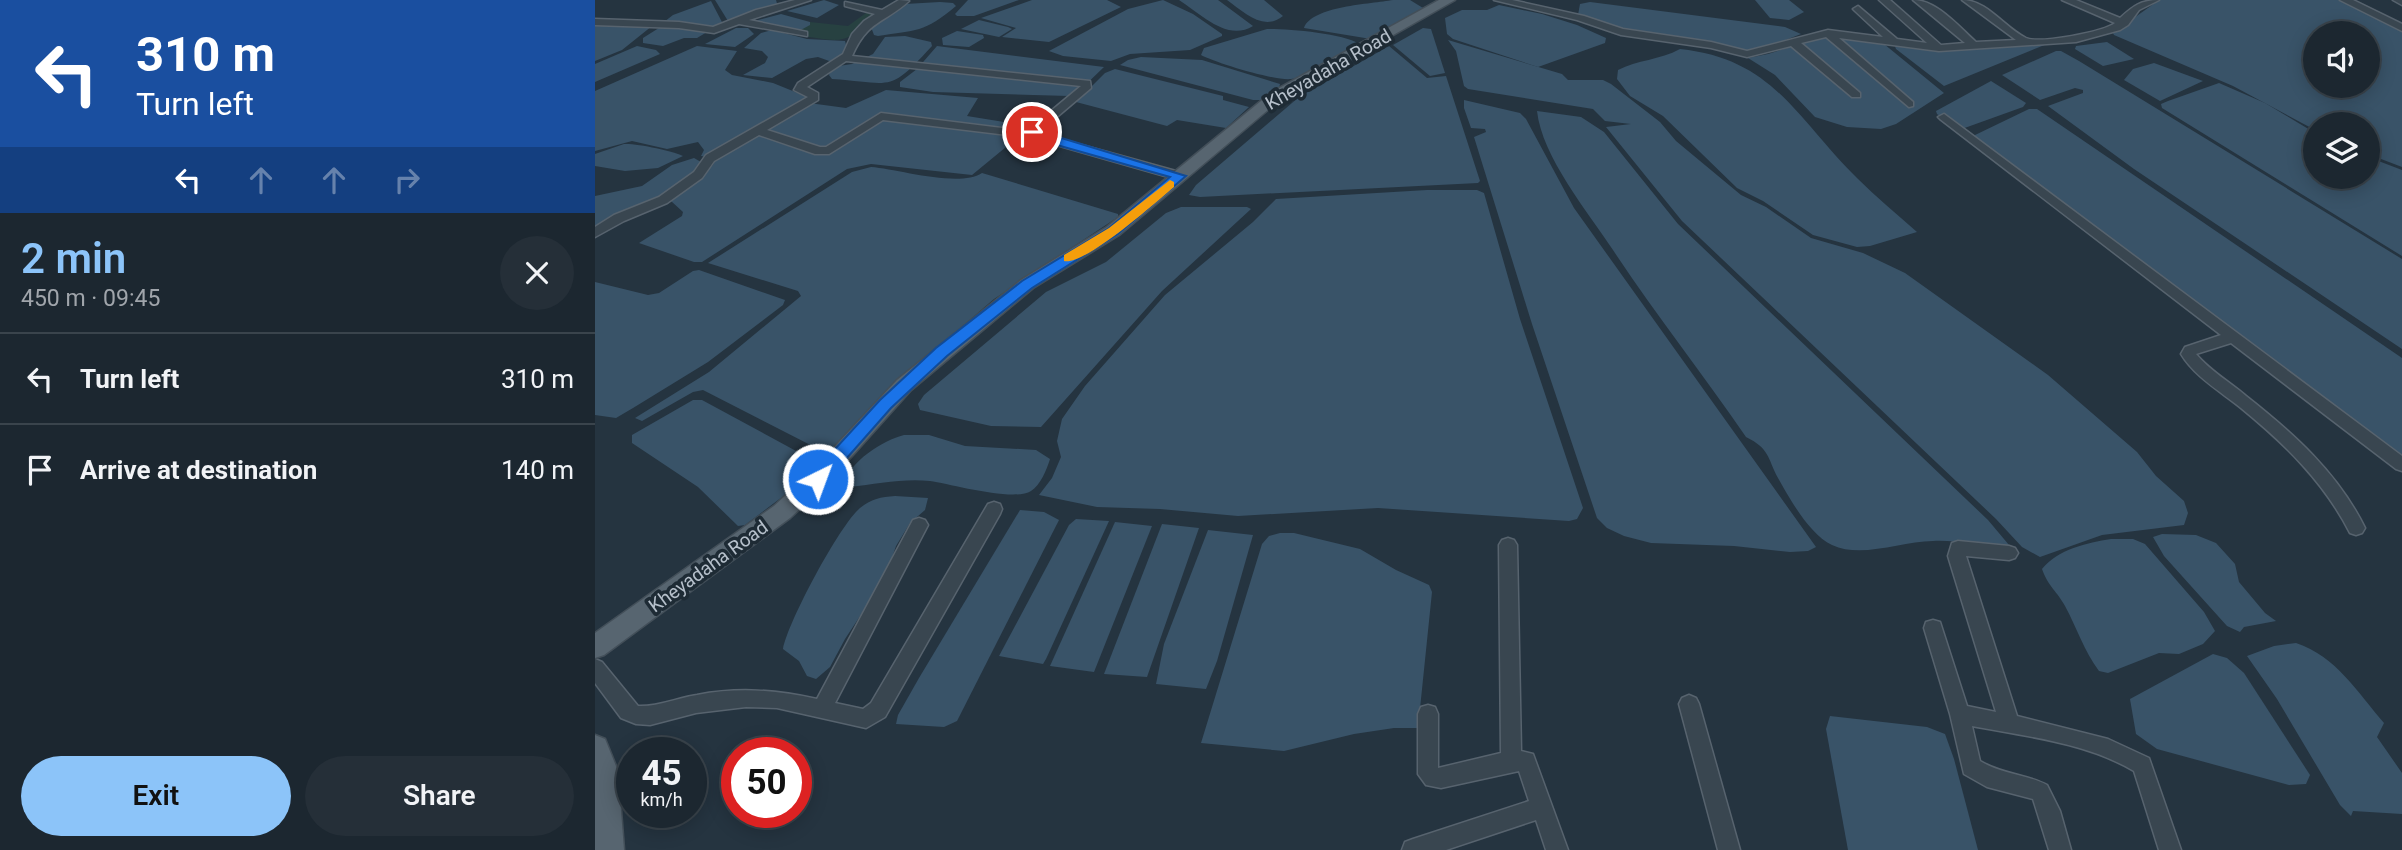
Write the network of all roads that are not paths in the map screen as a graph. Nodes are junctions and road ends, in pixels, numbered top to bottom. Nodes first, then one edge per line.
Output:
1 (806, 0) edge
2 (1450, 0) edge
3 (1499, 0) edge
4 (1884, 0) edge
5 (1918, 0) edge
6 (1968, 0) edge
7 (2067, 0) edge
8 (2154, 0) edge
9 (2345, 0) edge
10 (904, 1) edge
11 (848, 4) dead end
12 (1858, 9) dead end
13 (880, 13) junction
14 (739, 21) junction
15 (595, 22) edge
16 (2124, 23) junction
17 (2402, 28) edge
18 (1828, 33) junction
19 (803, 34) dead end
20 (1793, 42) junction
21 (1895, 43) junction
22 (2027, 43) junction
23 (1974, 46) junction
24 (1939, 48) junction
25 (844, 58) junction
26 (1856, 95) dead end
27 (1909, 104) dead end
28 (1944, 117) dead end
29 (757, 130) junction
30 (1033, 135) junction
31 (1179, 176) junction
32 (595, 233) edge
33 (2232, 337) junction
34 (2402, 465) edge
35 (994, 509) dead end
36 (919, 525) dead end
37 (2356, 528) dead end
38 (1508, 545) dead end
39 (2009, 553) dead end
40 (1933, 628) dead end
41 (595, 648) edge
42 (595, 668) edge
43 (1689, 704) dead end
44 (821, 710) junction
45 (1428, 714) dead end
46 (1960, 714) junction
47 (2010, 724) junction
48 (595, 748) edge
49 (1511, 761) junction
50 (1543, 807) junction
51 (609, 850) edge
52 (1413, 850) edge
53 (1557, 850) edge
54 (1729, 850) edge
55 (2060, 850) edge
56 (2170, 850) edge

1 - 14 street
2 - 31 main road, Kheyadaha Road
3 - 20 street
4 - 24 street
5 - 23 street
6 - 22 street
7 - 16 street
8 - 16 street
9 - 17 street
10 - 13 street
11 - 13 street
12 - 21 street
13 - 25 street
14 - 15 street
14 - 19 street
16 - 22 street
18 - 20 street
18 - 21 street
18 - 27 street
20 - 26 street
21 - 24 street
22 - 23 street
23 - 24 street
25 - 29 street
25 - 30 street
28 - 33 street
29 - 30 street
29 - 32 street
30 - 31 street
31 - 41 main road, Kheyadaha Road
33 - 34 street
33 - 37 street
35 - 44 street
36 - 44 street
38 - 49 street
39 - 47 street
40 - 46 street
42 - 44 street
43 - 54 street
45 - 49 street
46 - 47 street
46 - 55 street
47 - 56 street
48 - 51 main road
49 - 50 street
50 - 52 street
50 - 53 street

